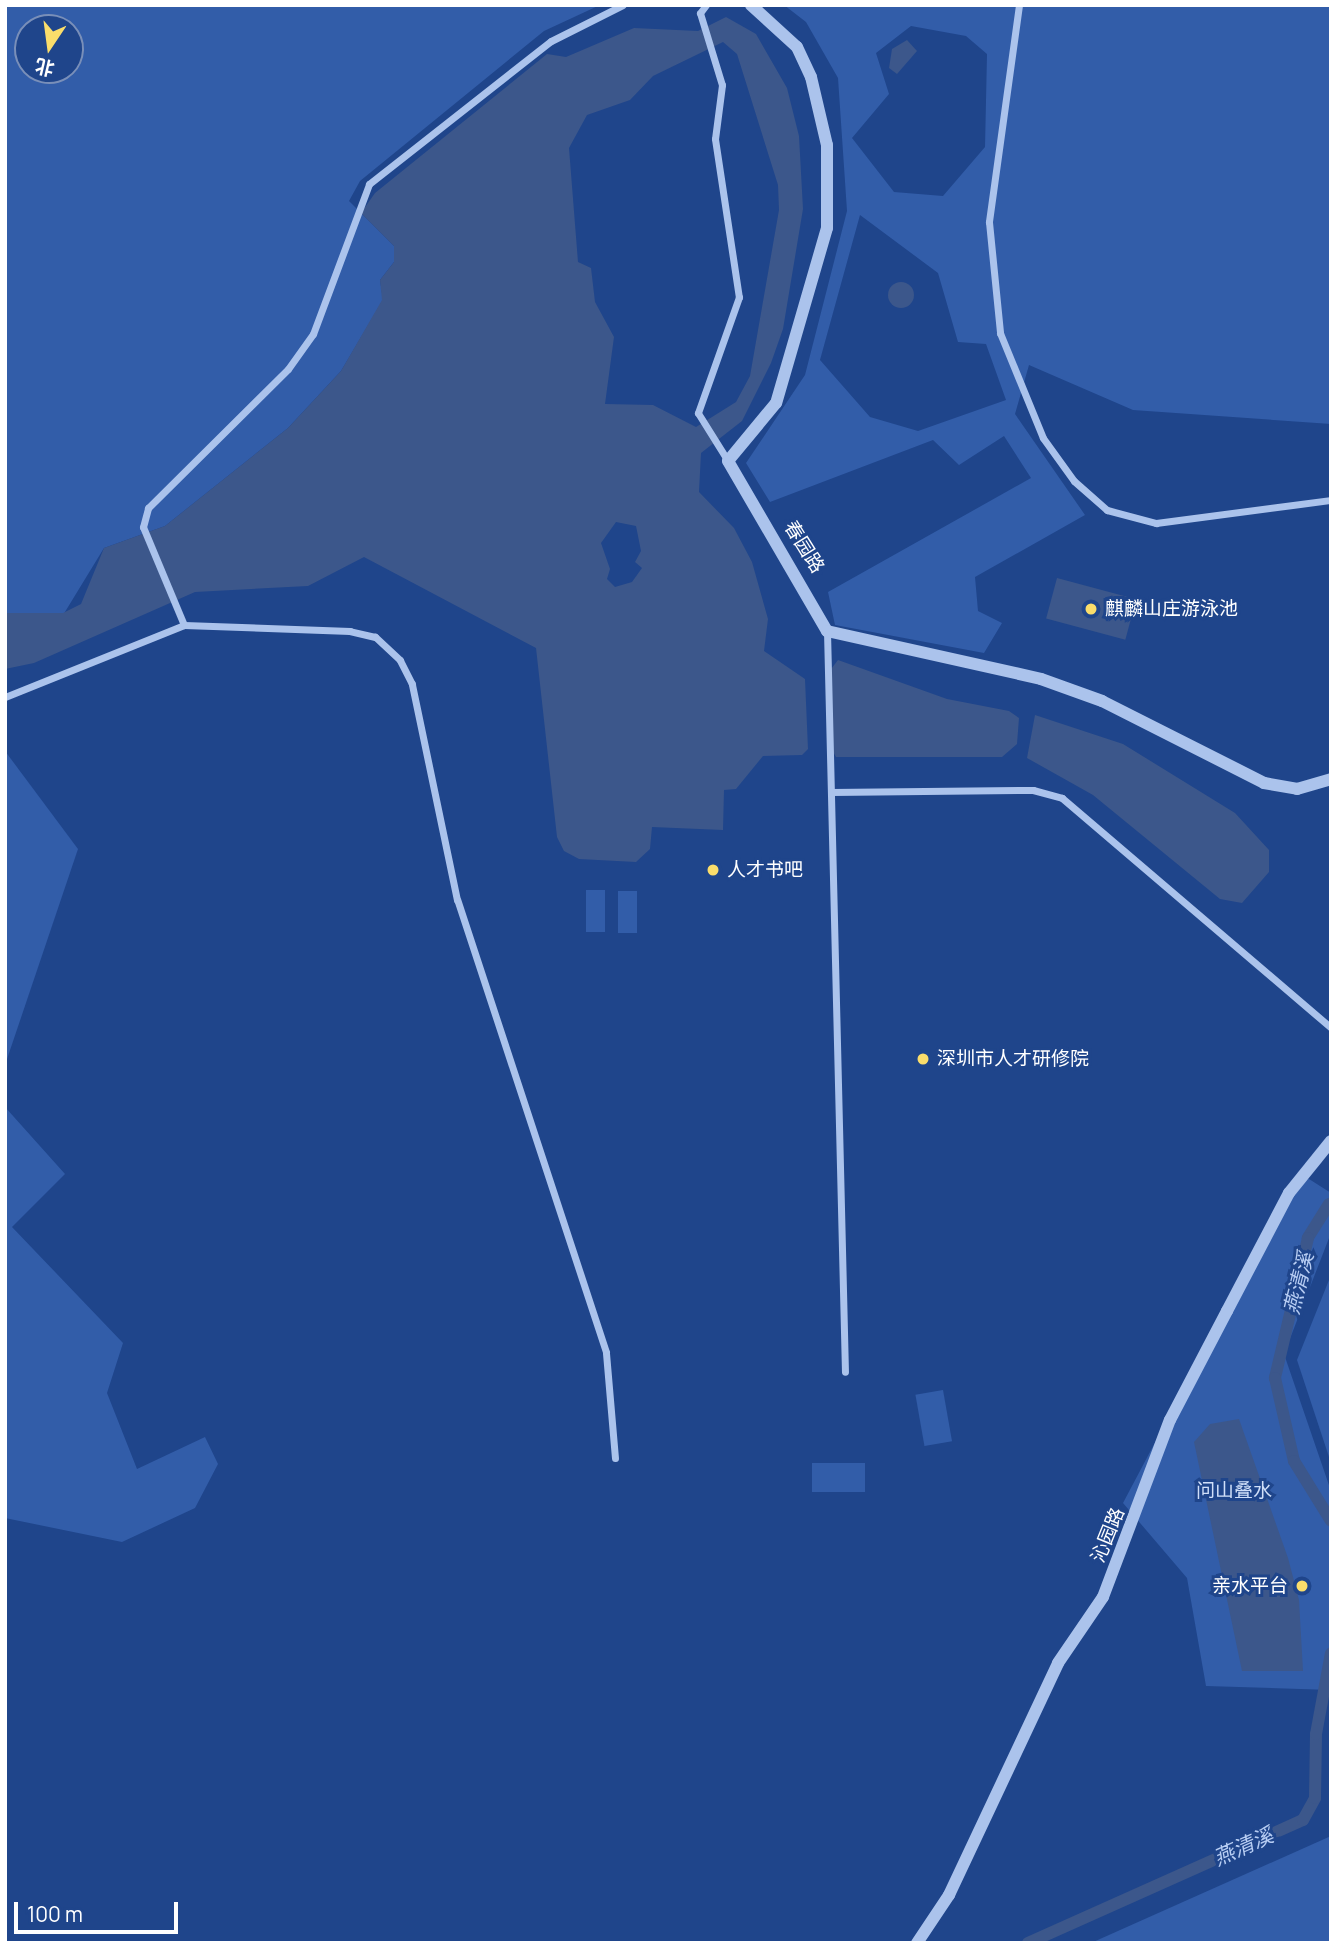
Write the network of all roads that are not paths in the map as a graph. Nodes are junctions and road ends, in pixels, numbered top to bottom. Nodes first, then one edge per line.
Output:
1 (623, 5) edge
2 (706, 5) edge
3 (751, 5) edge
4 (1019, 5) edge
5 (728, 461) junction
6 (1331, 500) edge
7 (184, 625) junction
8 (827, 631) junction
9 (5, 697) edge
10 (1331, 779) edge
11 (831, 792) junction
12 (1331, 1028) edge
13 (1331, 1141) edge
14 (845, 1372) dead end
15 (615, 1458) dead end
16 (917, 1943) edge

1 - 7 street
2 - 5 street
3 - 5 street
4 - 6 street
5 - 8 street, 春园路
7 - 9 street
7 - 15 street
8 - 10 street
8 - 11 street
11 - 12 street
11 - 14 street
13 - 16 street, 沁园路

